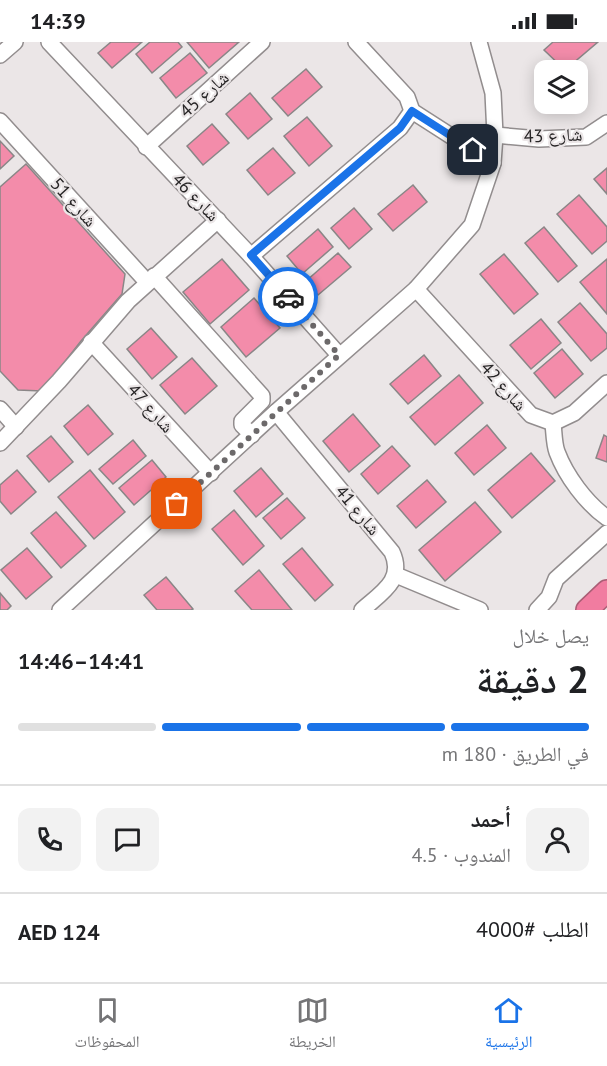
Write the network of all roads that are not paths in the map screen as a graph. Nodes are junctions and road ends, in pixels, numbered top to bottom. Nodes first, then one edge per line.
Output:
1 (15, 42) edge
2 (49, 42) edge
3 (262, 42) edge
4 (356, 42) edge
5 (478, 42) edge
6 (0, 55) edge
7 (412, 111) junction
8 (0, 121) edge
9 (607, 123) edge
10 (495, 135) junction
11 (146, 147) junction
12 (493, 163) junction
13 (218, 220) junction
14 (251, 255) junction
15 (151, 279) junction
16 (416, 289) junction
17 (91, 342) junction
18 (339, 355) junction
19 (607, 383) edge
20 (0, 409) edge
21 (276, 412) junction
22 (553, 423) junction
23 (16, 427) junction
24 (252, 435) junction
25 (0, 443) edge
26 (211, 473) junction
27 (607, 518) edge
28 (607, 533) edge
29 (396, 575) junction
30 (607, 591) edge
31 (60, 610) edge
32 (362, 610) edge
33 (480, 610) edge
34 (537, 610) edge
35 (587, 610) edge

1 - 6 street
2 - 11 street, شارع 46
3 - 11 street, شارع 45
4 - 7 street
5 - 10 street
7 - 12 street
7 - 14 street
8 - 15 street, شارع 51
9 - 10 street, شارع 43
10 - 12 street
11 - 13 street, شارع 46
12 - 16 street
13 - 14 street, شارع 46
13 - 15 street
14 - 18 street, شارع 46
15 - 17 street
15 - 24 street, شارع 51
16 - 18 street
16 - 22 street, شارع 42
17 - 23 street
17 - 26 street, شارع 47
18 - 21 street
19 - 22 street
20 - 23 street
21 - 24 street
21 - 29 street, شارع 41
22 - 27 street
23 - 25 street
24 - 26 street
26 - 31 street
28 - 34 street
29 - 32 street
29 - 33 street
30 - 35 highway

